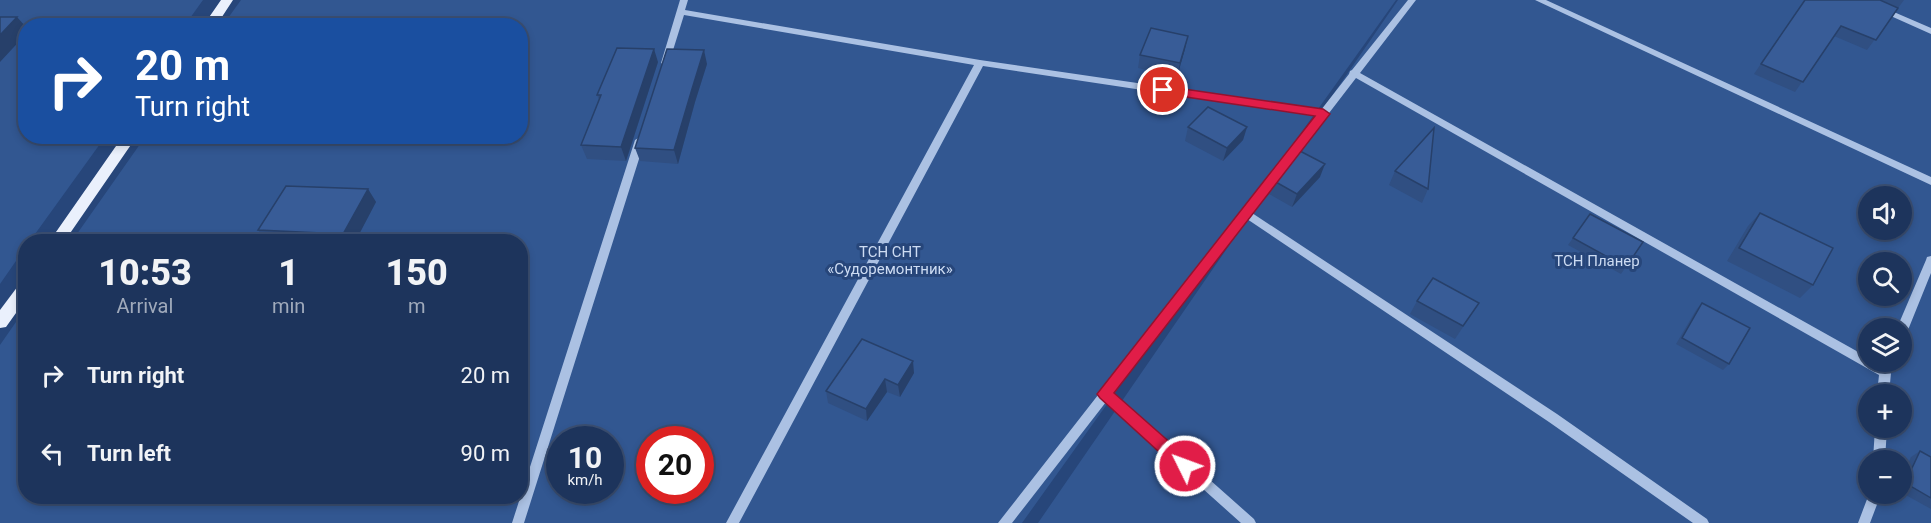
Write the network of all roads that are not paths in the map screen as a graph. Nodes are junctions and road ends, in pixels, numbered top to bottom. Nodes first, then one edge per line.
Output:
1 (227, 0) edge
2 (684, 0) edge
3 (1412, 0) edge
4 (1539, 0) edge
5 (1859, 0) edge
6 (681, 12) junction
7 (215, 18) edge
8 (1931, 31) edge
9 (980, 63) junction
10 (663, 69) edge
11 (1353, 73) junction
12 (1323, 114) junction
13 (645, 126) edge
14 (124, 144) edge
15 (1931, 181) edge
16 (1245, 213) junction
17 (62, 234) edge
18 (1931, 261) edge
19 (18, 296) edge
20 (1907, 318) edge
21 (0, 322) edge
22 (1858, 351) edge
23 (1105, 394) junction
24 (528, 492) edge
25 (524, 504) edge
26 (1871, 504) edge
27 (518, 523) edge
28 (732, 523) edge
29 (1004, 523) edge
30 (1250, 523) edge
31 (1703, 523) edge
32 (1864, 523) edge

1 - 7 main road
2 - 6 lane
3 - 11 lane
4 - 15 lane
5 - 8 lane
6 - 9 lane
6 - 10 lane
9 - 12 lane
9 - 28 lane
11 - 12 lane
11 - 22 lane
12 - 16 lane
13 - 24 lane
14 - 17 main road
16 - 23 lane
16 - 31 lane
18 - 20 lane
19 - 21 main road
23 - 29 lane
23 - 30 lane
25 - 27 lane
26 - 32 lane

